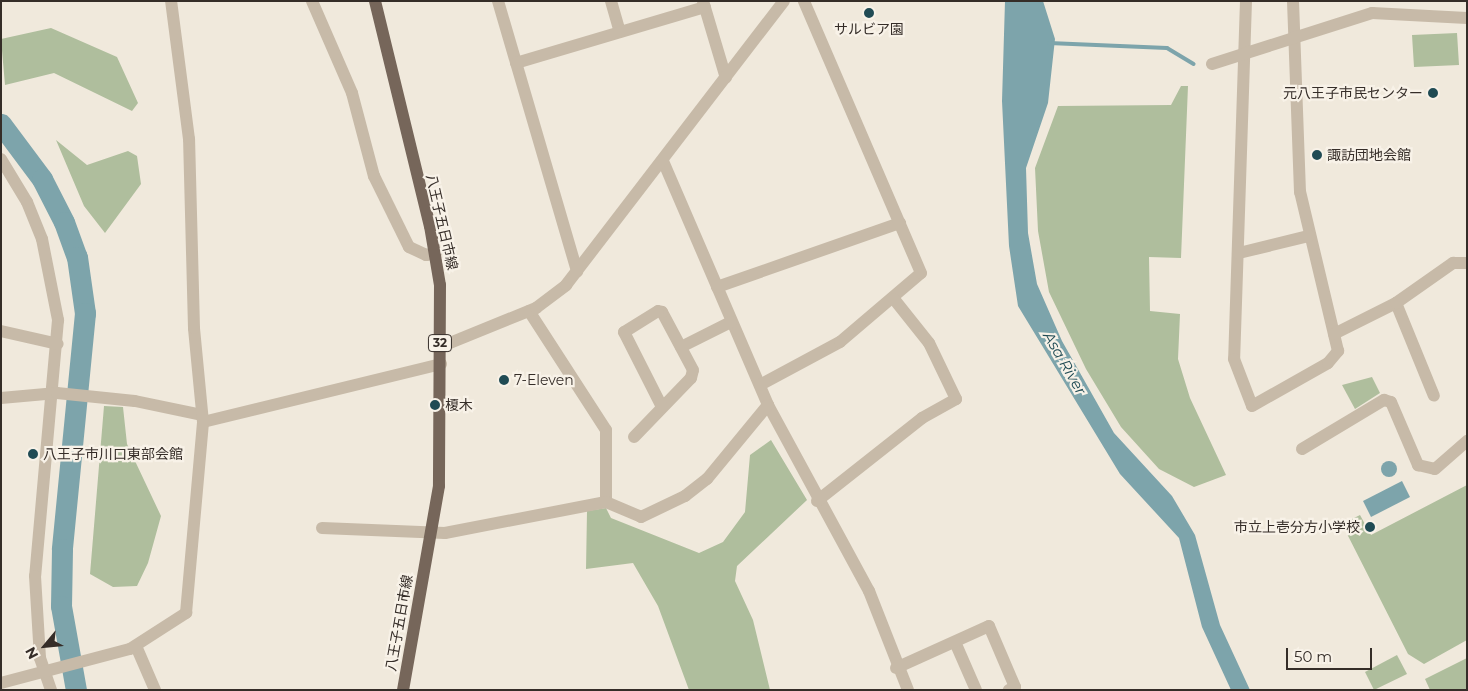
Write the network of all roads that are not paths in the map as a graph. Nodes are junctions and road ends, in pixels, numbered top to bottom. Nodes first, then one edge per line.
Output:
1 (171, 1) edge
2 (312, 1) edge
3 (374, 1) edge
4 (498, 1) edge
5 (611, 1) edge
6 (784, 1) edge
7 (804, 1) edge
8 (1246, 1) edge
9 (1294, 1) edge
10 (704, 4) edge
11 (1467, 18) edge
12 (620, 32) junction
13 (1298, 34) junction
14 (1248, 52) junction
15 (516, 63) junction
16 (1212, 64) dead end
17 (726, 78) junction
18 (1, 159) edge
19 (663, 161) junction
20 (900, 223) junction
21 (1309, 236) junction
22 (436, 253) junction
23 (1240, 253) junction
24 (1467, 263) edge
25 (578, 272) junction
26 (717, 287) junction
27 (894, 299) junction
28 (1396, 303) junction
29 (529, 311) junction
30 (731, 322) junction
31 (1, 331) edge
32 (1334, 334) junction
33 (58, 344) junction
34 (440, 347) junction
35 (681, 347) junction
36 (441, 364) junction
37 (760, 385) junction
38 (55, 393) junction
39 (1434, 396) dead end
40 (1, 398) edge
41 (768, 405) junction
42 (662, 407) junction
43 (202, 418) junction
44 (634, 437) dead end
45 (1467, 441) edge
46 (1302, 449) dead end
47 (606, 502) junction
48 (817, 502) junction
49 (322, 528) dead end
50 (431, 532) junction
51 (955, 642) junction
52 (136, 646) junction
53 (896, 668) junction
54 (48, 670) junction
55 (1, 683) edge
56 (51, 690) edge
57 (155, 690) edge
58 (403, 690) edge
59 (908, 690) edge
60 (976, 690) edge
61 (1008, 690) edge

1 - 43 street
2 - 22 street
3 - 22 main road, 八王子五日市線 / 32
4 - 15 street
5 - 12 street
6 - 17 street
7 - 20 street
8 - 14 street
9 - 13 street
10 - 12 street
10 - 17 street
11 - 13 street
12 - 15 street
13 - 14 street
13 - 21 street
14 - 16 street
14 - 23 street
15 - 25 street
17 - 19 street
18 - 33 street
19 - 25 street
19 - 26 street
20 - 26 street
20 - 27 street
21 - 23 street
21 - 32 street
22 - 34 main road, 八王子五日市線 / 32
23 - 32 street
24 - 28 street
25 - 29 street
26 - 30 street
27 - 37 street
27 - 48 street
28 - 32 street
28 - 39 street
29 - 34 street
29 - 47 street
30 - 35 street
30 - 37 street
31 - 33 street
33 - 38 street
34 - 36 main road, 八王子五日市線 / 32
35 - 42 street
35 - 42 street
36 - 43 street
36 - 50 main road, 八王子五日市線 / 32
37 - 41 street
38 - 40 street
38 - 43 street
38 - 54 street
41 - 47 street
41 - 48 street
42 - 44 street
43 - 52 street
45 - 46 street
47 - 50 street
48 - 53 street
49 - 50 street
50 - 58 main road, 八王子五日市線 / 32
51 - 53 street
51 - 60 street
51 - 61 street
52 - 54 street
52 - 57 street
53 - 59 street
54 - 55 street
54 - 56 street

